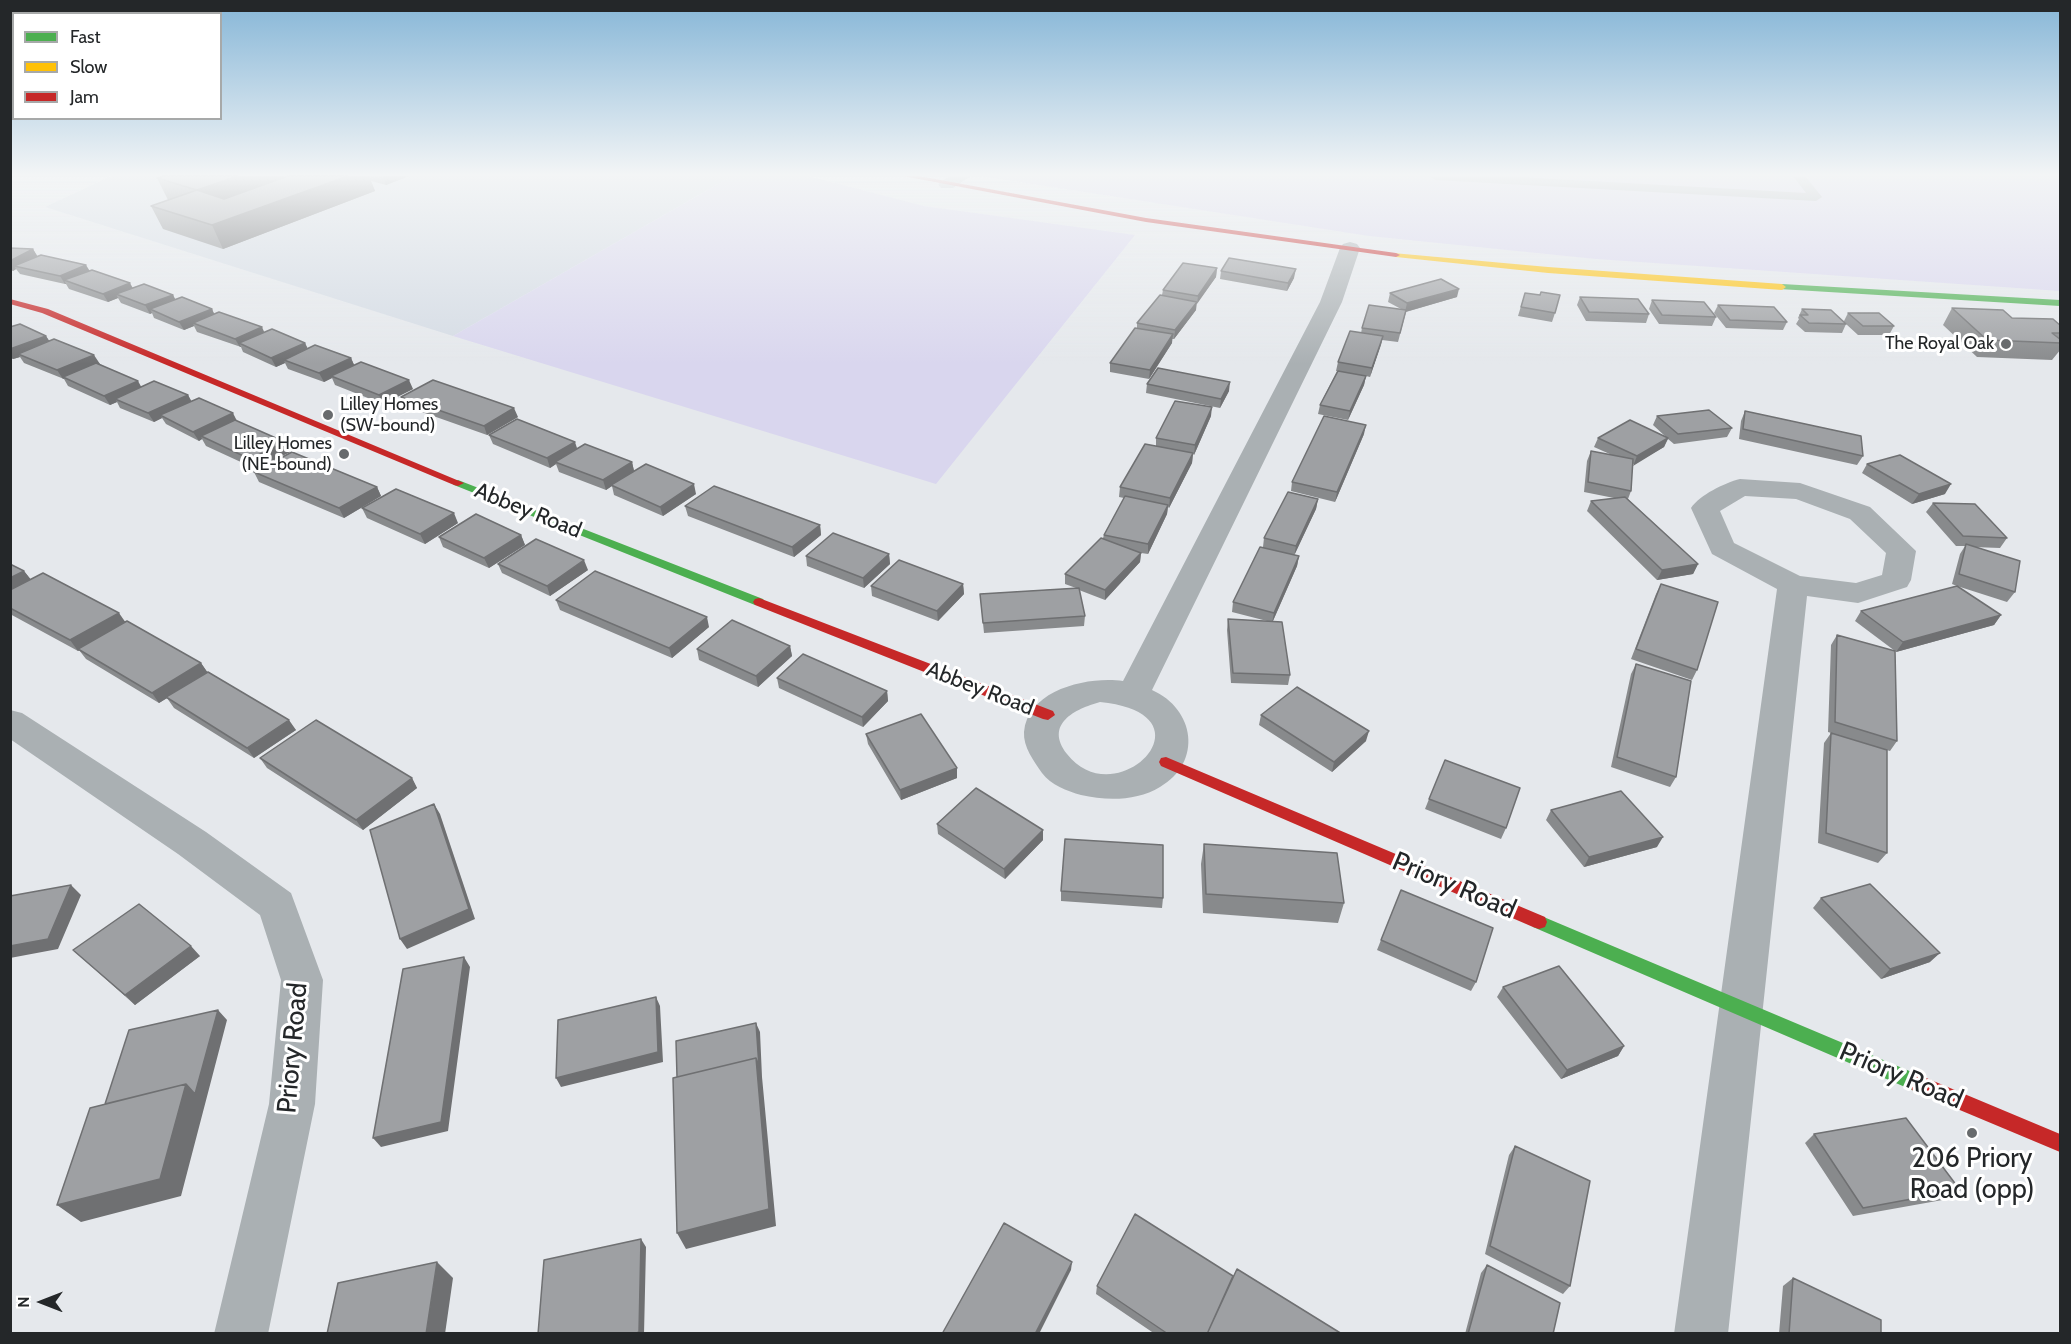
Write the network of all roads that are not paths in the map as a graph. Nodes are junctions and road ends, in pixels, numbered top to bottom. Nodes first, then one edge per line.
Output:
1 (1285, 239) edge
2 (1350, 248) junction
3 (10, 301) edge
4 (2061, 303) edge
5 (1793, 585) junction
6 (1133, 695) junction
7 (1048, 715) junction
8 (10, 722) edge
9 (1166, 762) junction
10 (1741, 1009) junction
11 (2061, 1143) edge
12 (241, 1334) edge
13 (1701, 1334) edge

1 - 2 street
2 - 4 street
2 - 6 street
3 - 7 street, Abbey Road
5 - 5 street
5 - 10 street
6 - 7 street, Abbey Road
6 - 9 street, Abbey Road
7 - 9 street, Abbey Road
8 - 12 street, Priory Road
9 - 10 street, Priory Road
10 - 11 street, Priory Road
10 - 13 street

